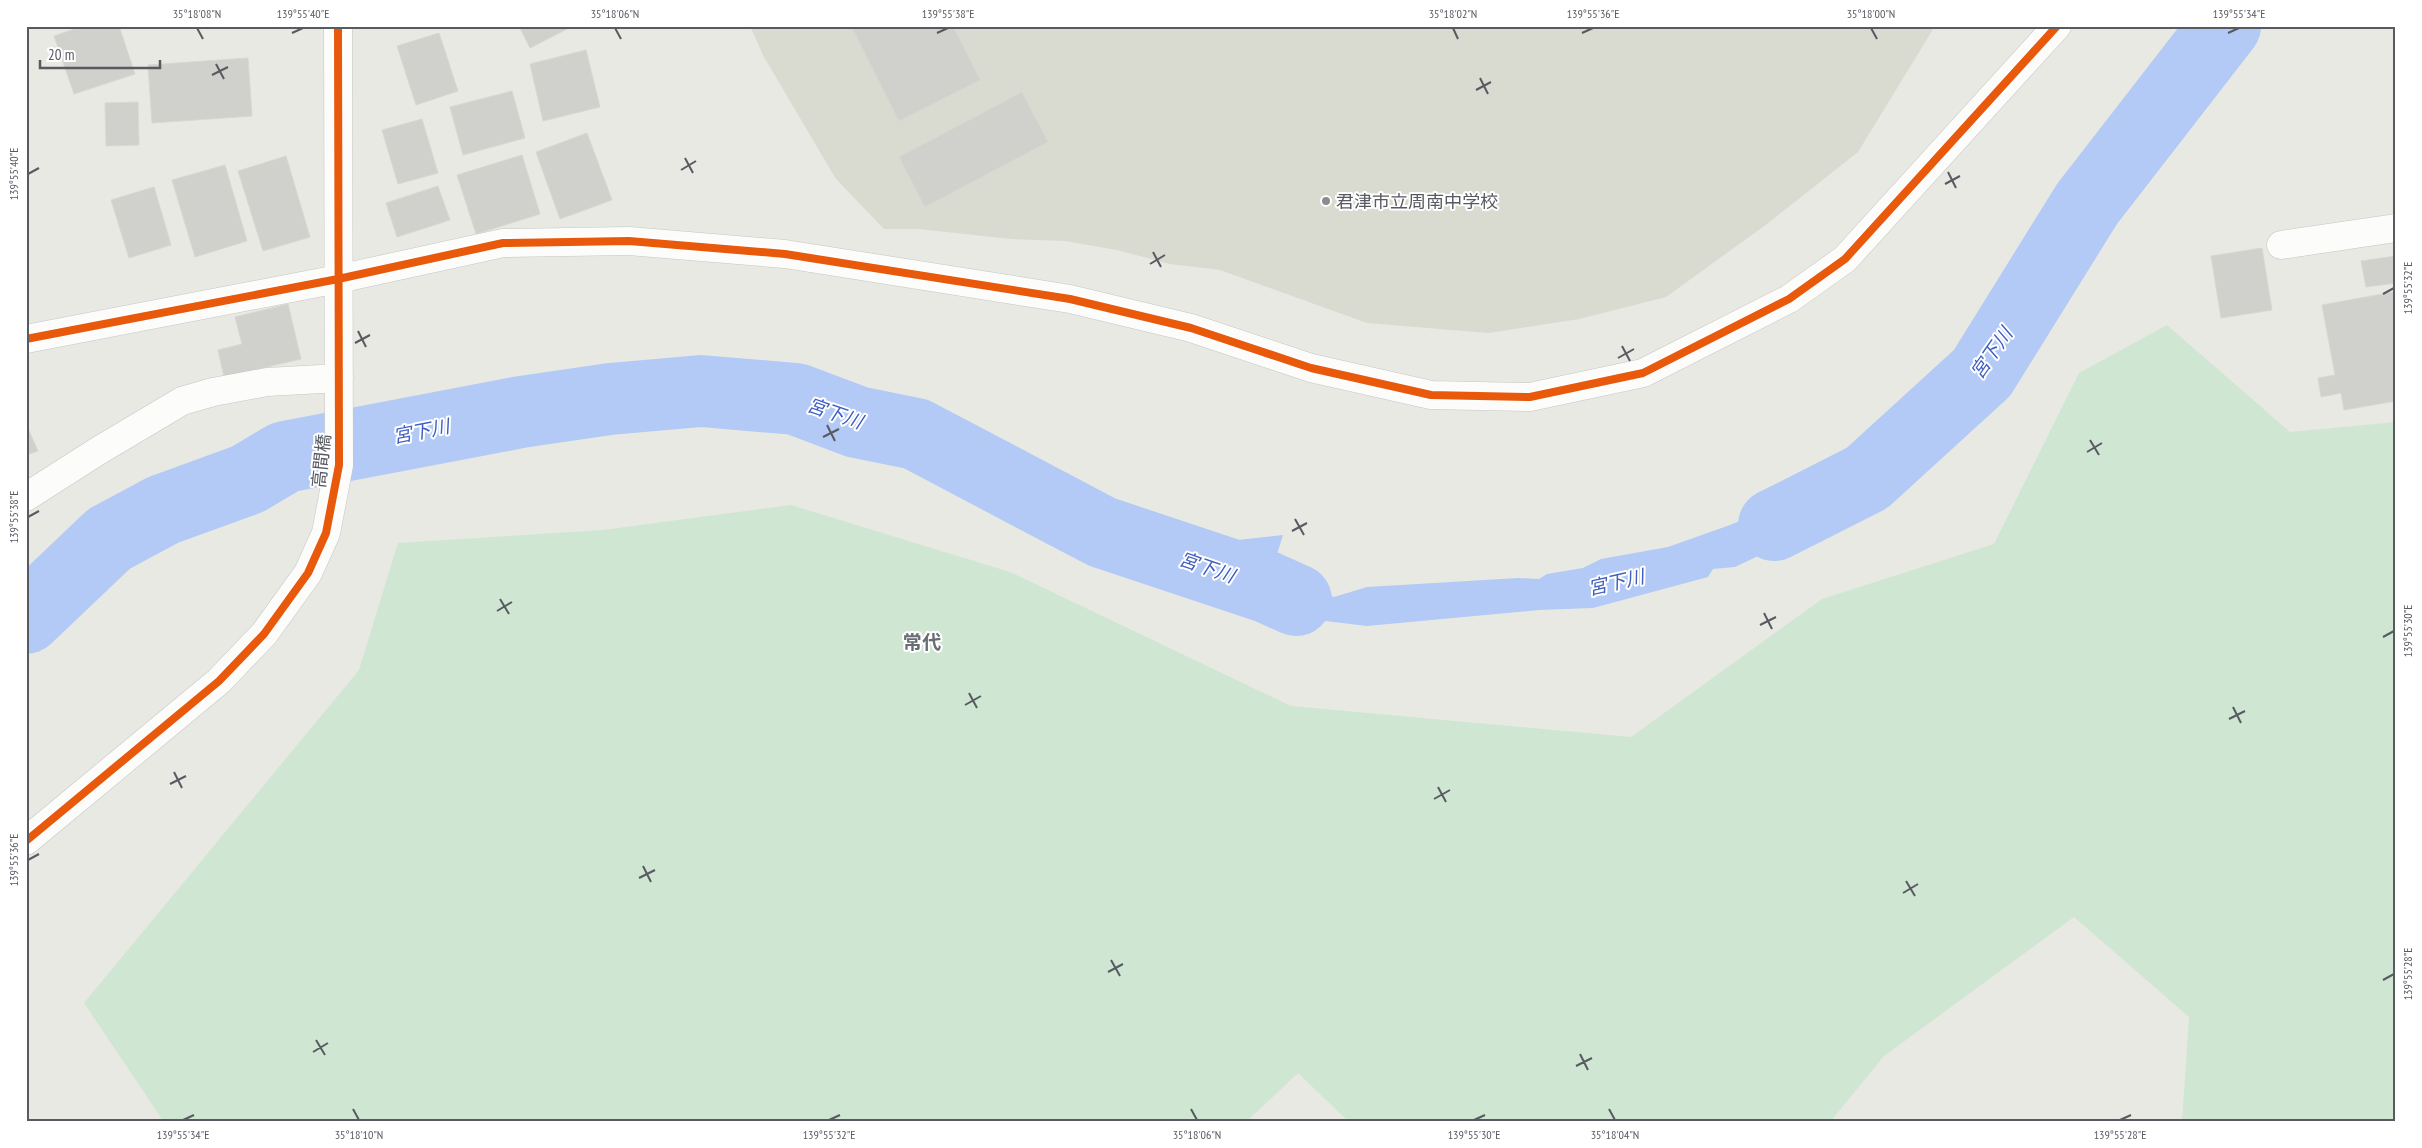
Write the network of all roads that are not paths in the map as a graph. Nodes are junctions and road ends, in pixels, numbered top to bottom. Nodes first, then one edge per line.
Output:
1 (338, 26) edge
2 (2057, 26) edge
3 (2396, 228) edge
4 (2281, 245) dead end
5 (338, 278) junction
6 (26, 339) edge
7 (340, 385) junction
8 (26, 497) edge
9 (26, 841) edge

1 - 5 street, 高間橋
2 - 5 street
3 - 4 street
5 - 6 street
5 - 7 street, 高間橋
7 - 8 street
7 - 9 street, 高間橋

